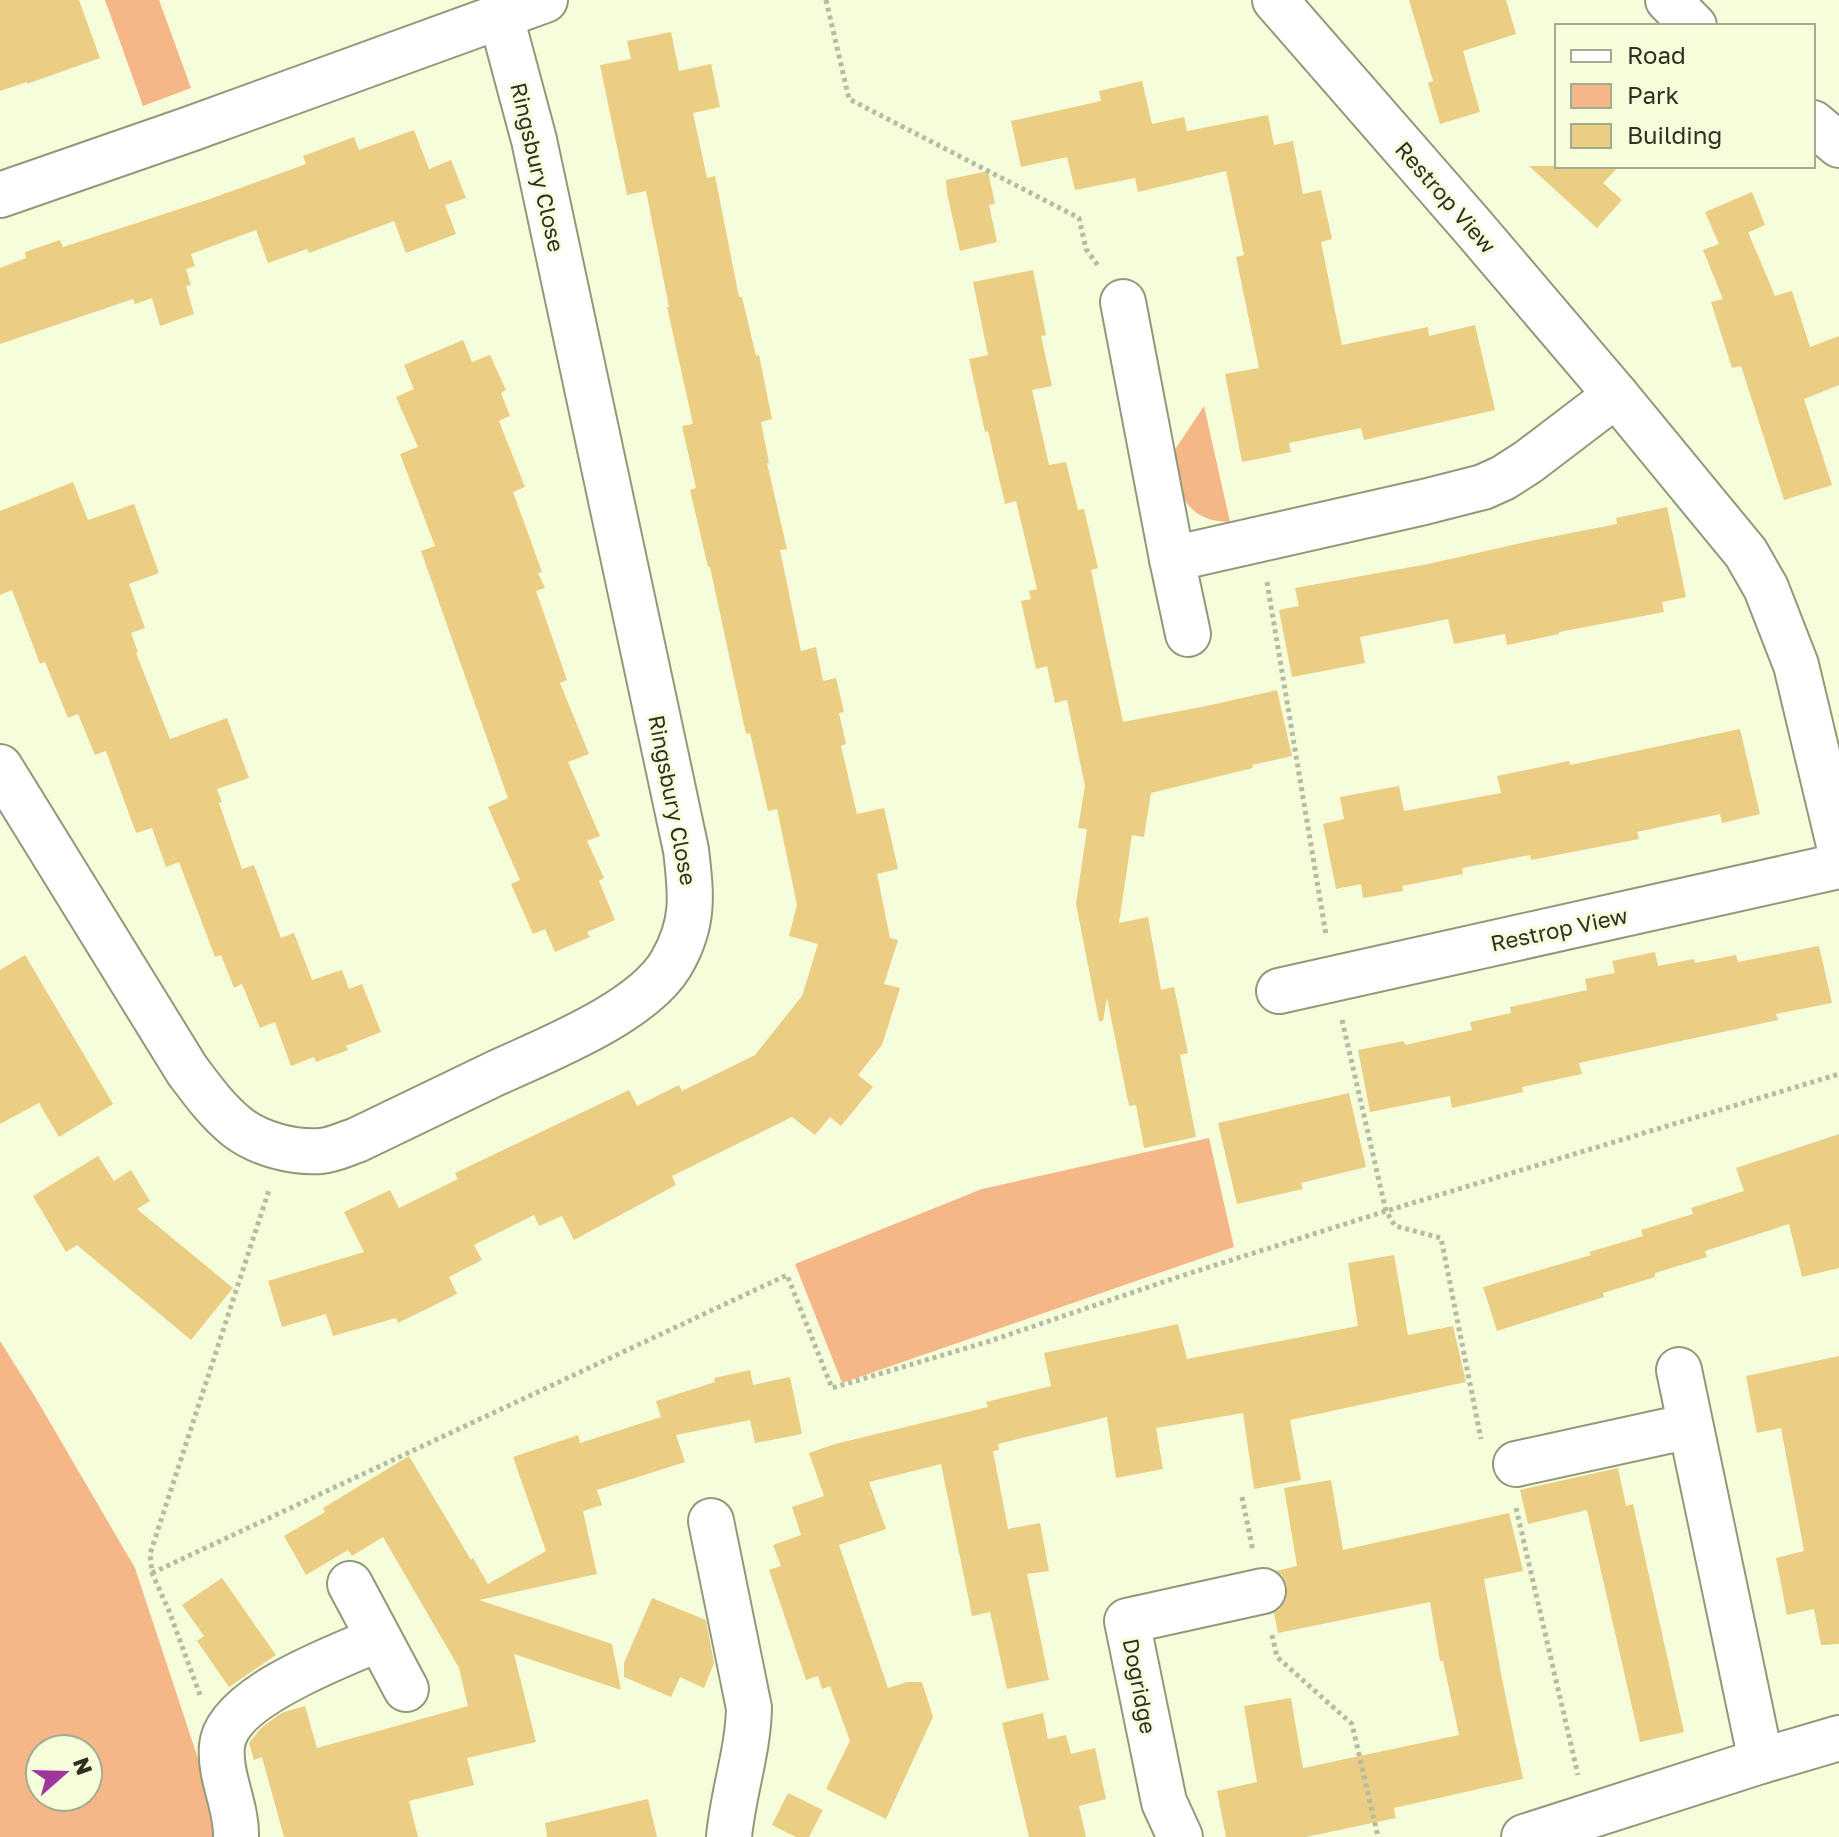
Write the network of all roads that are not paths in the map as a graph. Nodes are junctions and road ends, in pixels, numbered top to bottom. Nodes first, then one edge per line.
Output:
1 (545, 0) edge
2 (1275, 0) edge
3 (1668, 0) edge
4 (501, 17) junction
5 (1692, 24) edge
6 (1815, 125) edge
7 (1839, 145) edge
8 (0, 195) edge
9 (1123, 302) road end
10 (1616, 395) junction
11 (1172, 559) junction
12 (1188, 634) dead end
13 (0, 767) edge
14 (1839, 845) edge
15 (1839, 866) edge
16 (1279, 991) dead end
17 (1679, 1370) dead end
18 (1690, 1426) junction
19 (1511, 1464) road end
20 (711, 1521) dead end
21 (350, 1584) dead end
22 (1263, 1591) road end
23 (379, 1639) junction
24 (406, 1689) dead end
25 (1839, 1738) edge
26 (1761, 1761) junction
27 (236, 1837) edge
28 (729, 1837) edge
29 (1180, 1837) edge
30 (1524, 1837) edge

1 - 4 street
2 - 10 street, Restrop View
3 - 5 street
4 - 8 street
4 - 13 street, Ringsbury Close
6 - 7 street
9 - 11 street
10 - 11 street
10 - 14 street, Restrop View
11 - 12 street
15 - 16 street, Restrop View
17 - 18 street
18 - 19 street
18 - 26 street
20 - 28 street
21 - 23 street
22 - 29 street, Dogridge
23 - 24 street
23 - 27 street
25 - 26 street
26 - 30 street

